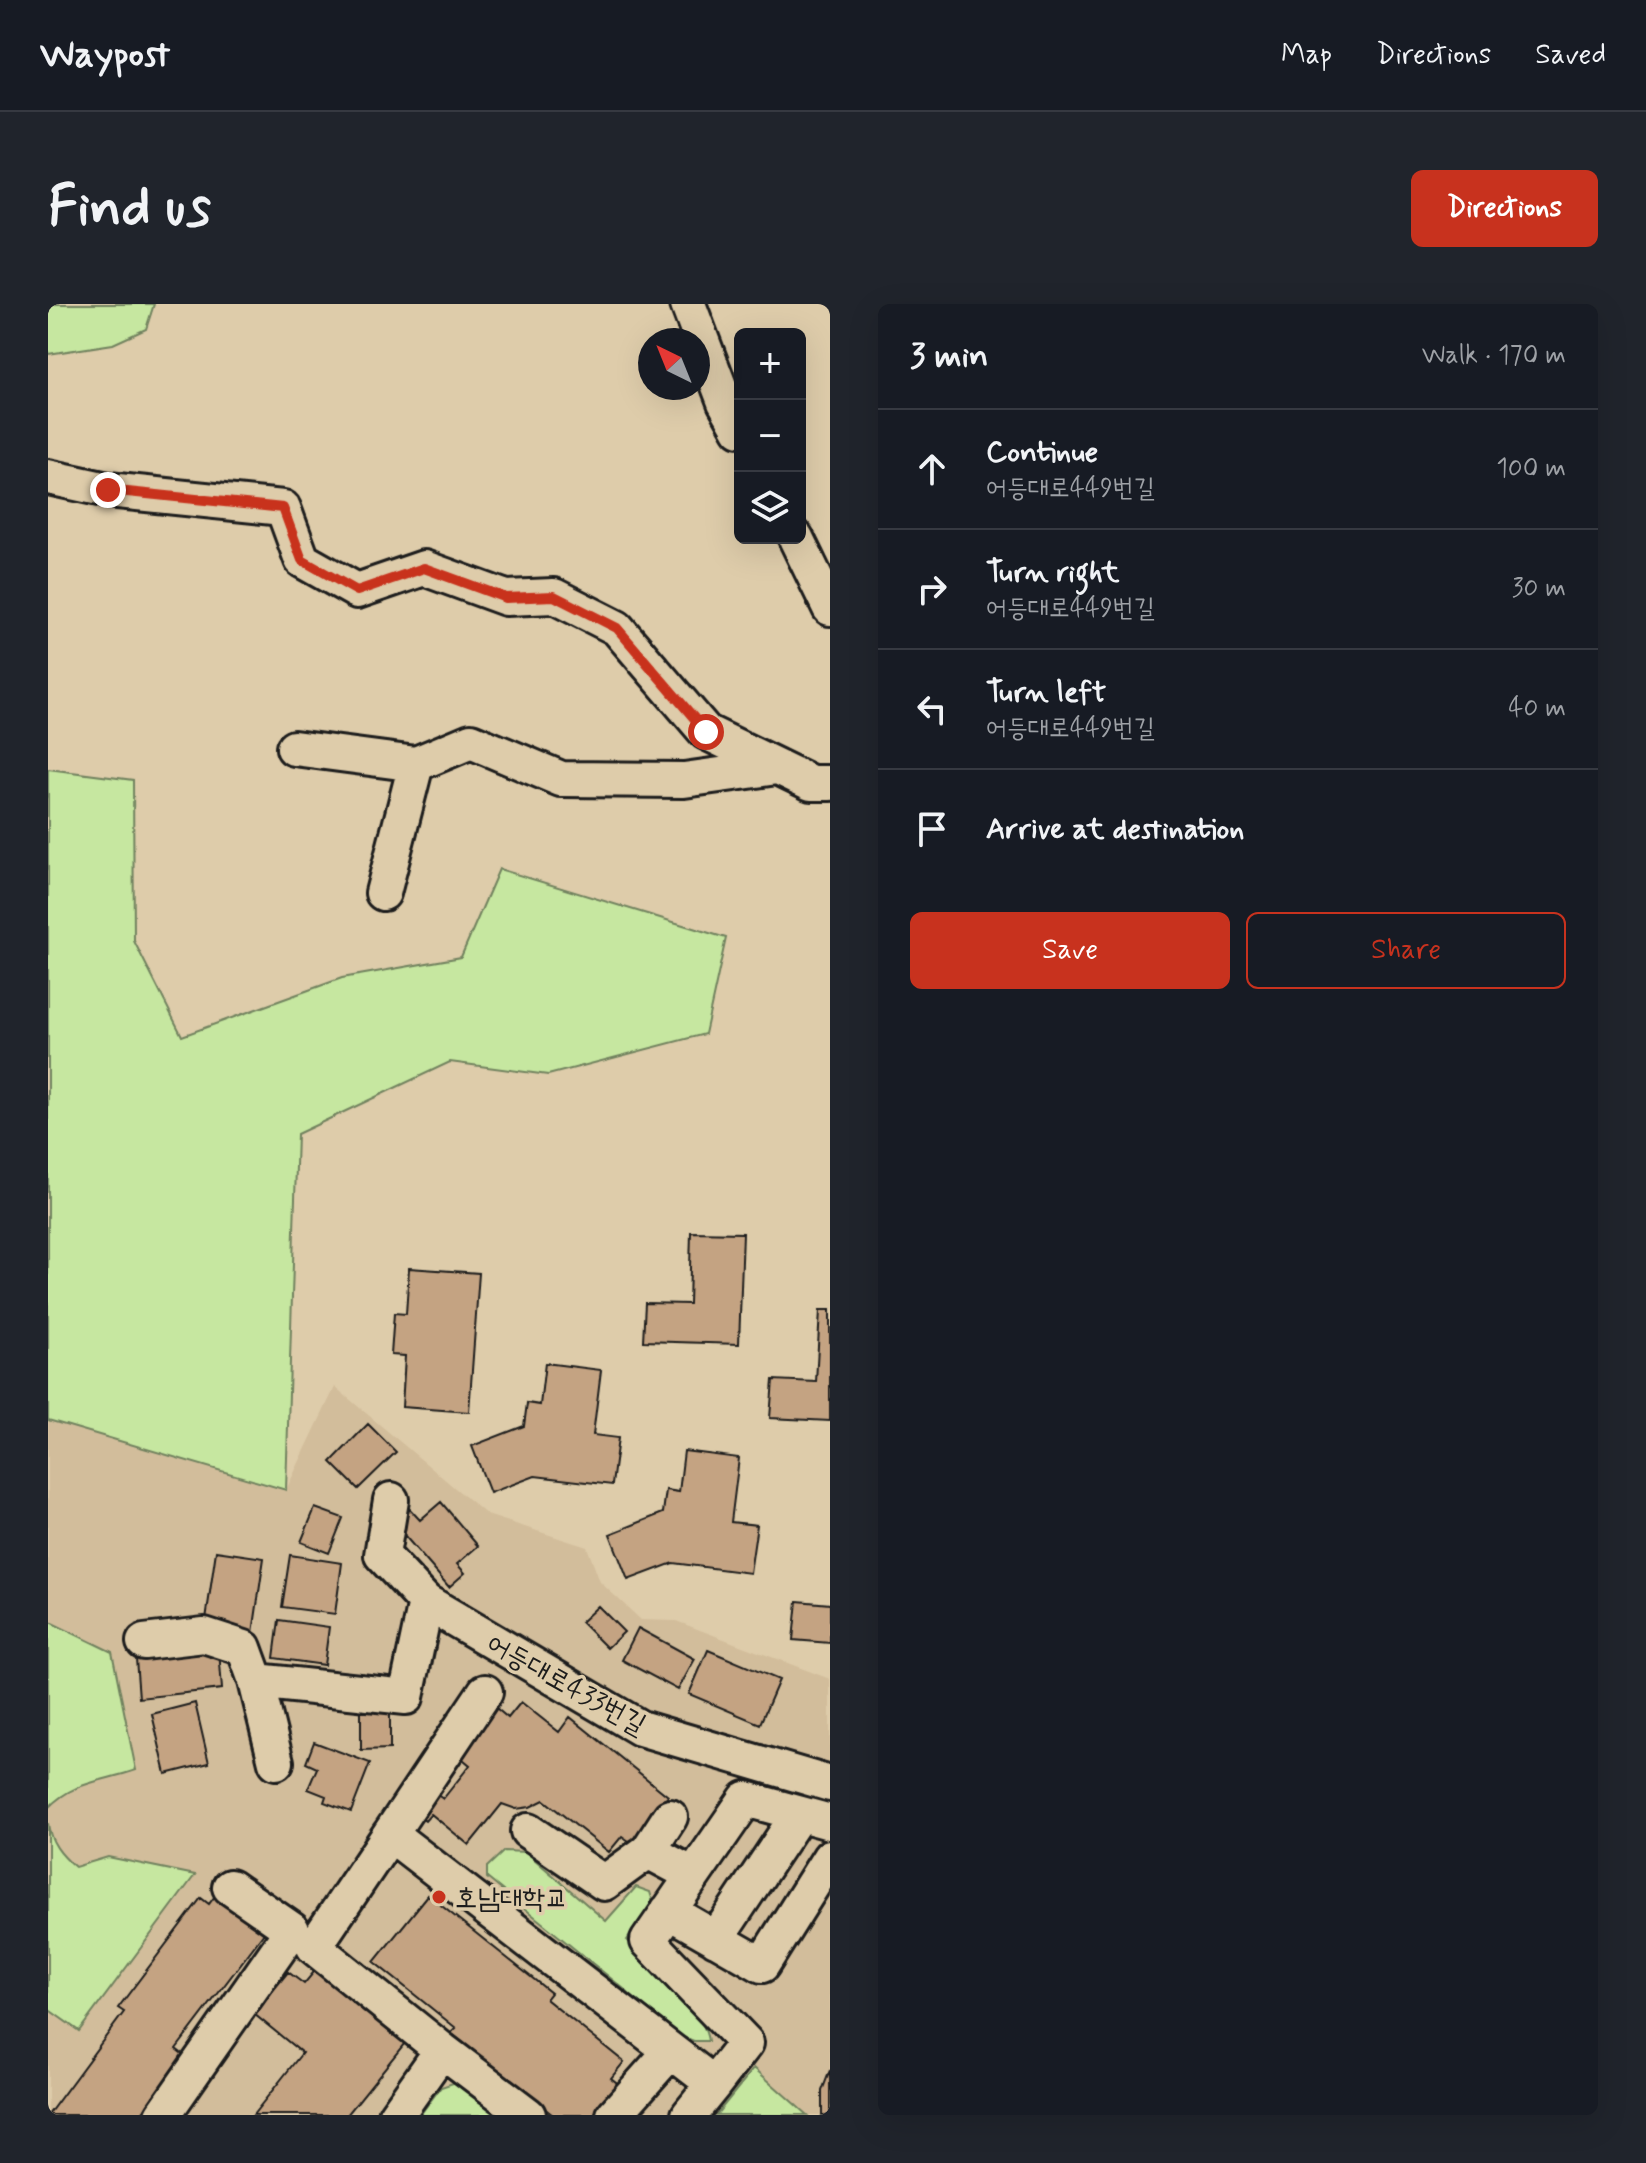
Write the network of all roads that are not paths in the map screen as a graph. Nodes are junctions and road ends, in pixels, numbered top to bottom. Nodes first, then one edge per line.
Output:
1 (688, 304) edge
2 (734, 418) edge
3 (48, 477) edge
4 (799, 544) edge
5 (830, 608) edge
6 (294, 748) dead end
7 (416, 764) junction
8 (777, 767) junction
9 (830, 783) edge
10 (383, 893) dead end
11 (391, 1500) dead end
12 (426, 1602) junction
13 (144, 1642) dead end
14 (256, 1681) junction
15 (485, 1692) dead end
16 (276, 1762) dead end
17 (830, 1784) edge
18 (670, 1817) dead end
19 (814, 1818) edge
20 (528, 1831) dead end
21 (390, 1834) junction
22 (648, 1851) junction
23 (830, 1857) edge
24 (693, 1875) junction
25 (230, 1887) dead end
26 (668, 1911) junction
27 (303, 1939) junction
28 (716, 1939) junction
29 (442, 2050) junction
30 (671, 2051) junction
31 (714, 2084) junction
32 (163, 2115) edge
33 (396, 2115) edge
34 (528, 2115) edge
35 (614, 2115) edge
36 (689, 2115) edge

1 - 2 street
3 - 8 street
4 - 5 street
6 - 7 street
7 - 8 street
7 - 10 street
8 - 9 street
11 - 12 street, 어등대로433번길
12 - 14 street
12 - 17 street, 어등대로433번길
13 - 14 street
14 - 16 street
15 - 21 street
18 - 22 street
19 - 24 street
19 - 28 street
20 - 22 street
21 - 27 street
21 - 30 street
22 - 24 street
23 - 28 street
24 - 26 street
25 - 27 street
26 - 28 street
26 - 31 street
27 - 29 street
27 - 32 street
29 - 33 street
29 - 34 street
30 - 31 street
30 - 35 street
31 - 36 street

